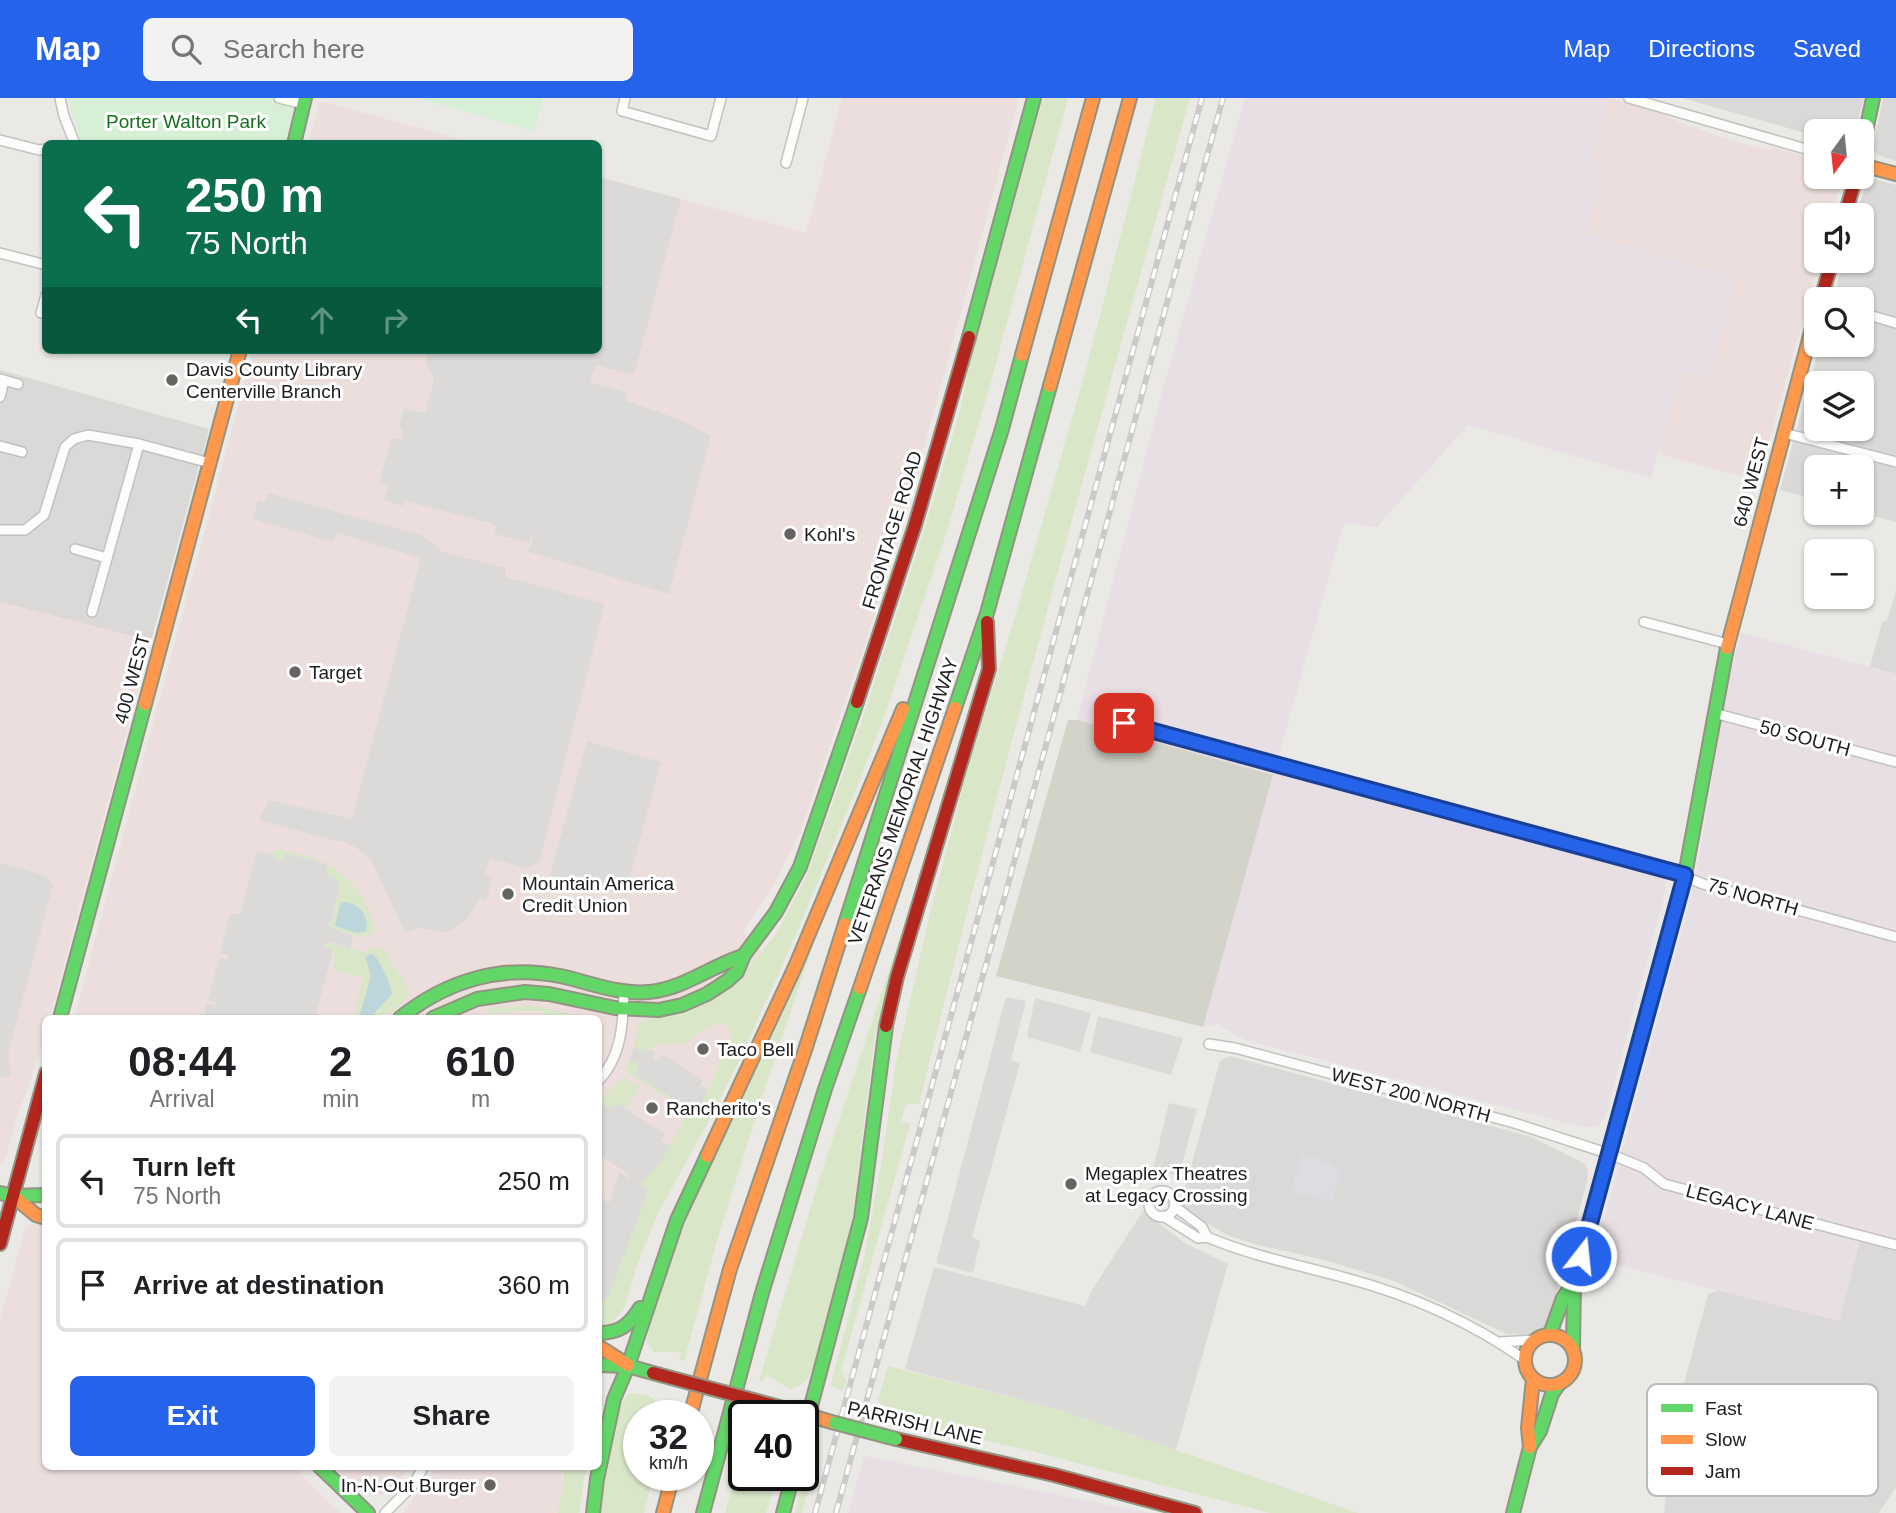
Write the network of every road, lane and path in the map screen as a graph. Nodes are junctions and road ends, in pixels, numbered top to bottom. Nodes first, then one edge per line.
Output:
1 (60, 98) edge
2 (279, 98) edge
3 (625, 98) edge
4 (721, 98) edge
5 (803, 98) edge
6 (1034, 98) edge
7 (1093, 98) edge
8 (1130, 98) edge
9 (1629, 98) edge
10 (1872, 98) edge
11 (304, 101) edge
12 (1868, 119) edge
13 (0, 140) edge
14 (73, 140) edge
15 (294, 140) edge
16 (1804, 149) edge
17 (42, 150) edge
18 (786, 163) dead end
19 (1874, 168) edge
20 (1896, 174) edge
21 (0, 253) edge
22 (42, 264) edge
23 (42, 309) edge
24 (41, 313) dead end
25 (1874, 317) edge
26 (1896, 323) edge
27 (239, 354) edge
28 (1804, 357) edge
29 (2, 380) edge
30 (18, 384) dead end
31 (0, 397) edge
32 (1784, 433) junction
33 (138, 444) junction
34 (0, 446) edge
35 (22, 452) dead end
36 (1896, 462) edge
37 (211, 463) junction
38 (0, 530) edge
39 (75, 549) dead end
40 (107, 558) junction
41 (92, 612) dead end
42 (987, 613) junction
43 (1643, 622) dead end
44 (939, 624) junction
45 (1728, 645) junction
46 (1714, 713) junction
47 (1124, 723) dead end
48 (1896, 762) edge
49 (1685, 875) junction
50 (1896, 937) edge
51 (743, 956) junction
52 (624, 992) junction
53 (623, 1011) junction
54 (61, 1015) edge
55 (404, 1015) edge
56 (440, 1015) edge
57 (1209, 1044) dead end
58 (602, 1076) edge
59 (42, 1085) edge
60 (1610, 1154) junction
61 (696, 1179) junction
62 (6, 1195) edge
63 (42, 1195) edge
64 (1174, 1206) junction
65 (1163, 1216) junction
66 (42, 1217) edge
67 (1207, 1237) junction
68 (0, 1244) edge
69 (1896, 1245) edge
70 (1574, 1282) junction
71 (602, 1333) edge
72 (1550, 1334) junction
73 (1534, 1340) junction
74 (1500, 1342) junction
75 (1573, 1348) junction
76 (602, 1349) edge
77 (1525, 1360) junction
78 (602, 1364) edge
79 (628, 1366) junction
80 (1533, 1379) junction
81 (1559, 1384) junction
82 (694, 1400) edge
83 (753, 1400) edge
84 (813, 1400) edge
85 (819, 1419) edge
86 (1530, 1447) junction
87 (602, 1455) edge
88 (323, 1470) edge
89 (422, 1470) edge
90 (599, 1470) edge
91 (669, 1491) edge
92 (789, 1491) edge
93 (368, 1513) edge
94 (385, 1513) edge
95 (593, 1513) edge
96 (663, 1513) edge
97 (703, 1513) edge
98 (783, 1513) edge
99 (1195, 1513) edge
100 (1513, 1513) edge

1 - 14 street
2 - 11 street
3 - 4 street
5 - 18 street
6 - 51 main road, FRONTAGE ROAD
7 - 44 main road, VETERANS MEMORIAL HIGHWAY
8 - 42 main road, VETERANS MEMORIAL HIGHWAY
9 - 16 street
10 - 12 main road
11 - 15 main road
13 - 17 street
19 - 20 main road
21 - 22 street
23 - 24 street
25 - 26 street
27 - 37 main road, 400 WEST
28 - 32 main road, 640 WEST
29 - 30 street
29 - 31 street
32 - 36 street
32 - 45 main road, 640 WEST
33 - 37 street
33 - 38 street
33 - 40 street
34 - 35 street
37 - 54 main road, 400 WEST
39 - 40 street
40 - 41 street
42 - 84 main road
42 - 97 main road, VETERANS MEMORIAL HIGHWAY
43 - 45 street
44 - 61 main road
44 - 82 main road, VETERANS MEMORIAL HIGHWAY
45 - 46 main road, 640 WEST
46 - 48 street, 50 SOUTH
46 - 49 main road, 640 WEST
47 - 49 street, 75 NORTH
49 - 50 street, 75 NORTH
49 - 60 main road, 640 WEST
51 - 52 main road, FRONTAGE ROAD
51 - 53 main road, FRONTAGE ROAD
52 - 53 street
52 - 55 main road, FRONTAGE ROAD
53 - 56 main road, FRONTAGE ROAD
53 - 58 street
57 - 60 street, WEST 200 NORTH
59 - 62 main road
60 - 69 street, LEGACY LANE
60 - 70 main road, 640 WEST
61 - 71 main road
61 - 79 main road
62 - 63 main road
62 - 66 main road
62 - 68 main road
64 - 65 street
64 - 65 street
64 - 67 street
65 - 67 street
67 - 74 street
70 - 72 main road
70 - 75 main road
72 - 73 main road
72 - 75 main road
73 - 74 street
73 - 77 main road
74 - 77 street
75 - 81 main road
76 - 79 main road, PARRISH LANE
77 - 80 main road
78 - 79 main road, PARRISH LANE
79 - 83 main road, PARRISH LANE, bridge
79 - 87 main road
80 - 81 main road
80 - 86 main road
81 - 86 main road
85 - 99 main road, PARRISH LANE, bridge
86 - 100 main road
88 - 93 main road
89 - 94 street
90 - 95 main road
91 - 96 main road
92 - 98 main road

